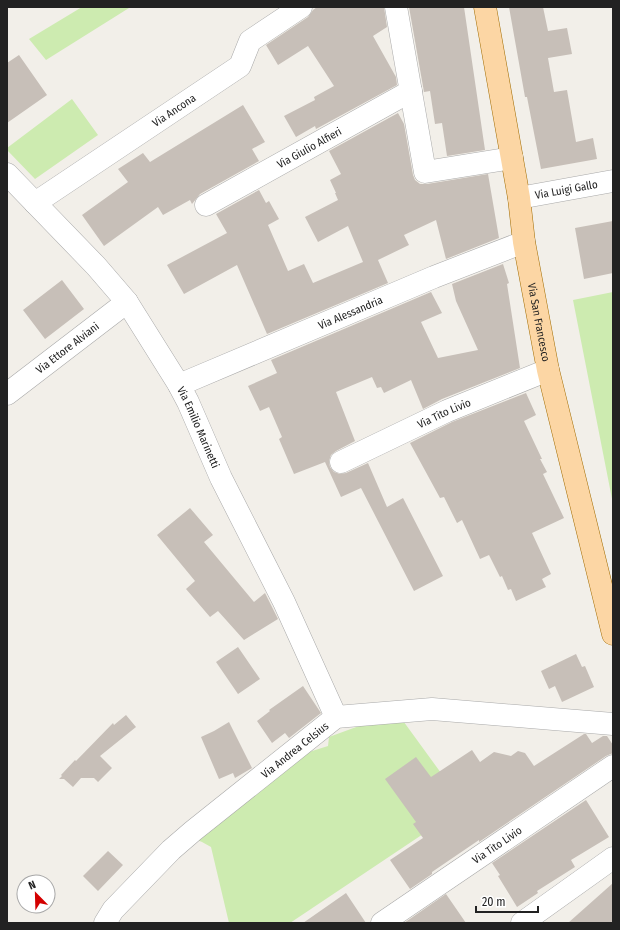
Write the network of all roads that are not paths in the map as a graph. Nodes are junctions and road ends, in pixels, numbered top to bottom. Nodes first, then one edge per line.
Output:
1 (301, 7) edge
2 (396, 7) edge
3 (485, 7) edge
4 (411, 91) junction
5 (512, 158) junction
6 (7, 174) edge
7 (613, 181) edge
8 (519, 198) junction
9 (35, 203) junction
10 (206, 205) dead end
11 (524, 242) junction
12 (127, 302) junction
13 (548, 370) junction
14 (179, 385) junction
15 (7, 394) edge
16 (341, 462) dead end
17 (613, 634) edge
18 (336, 717) junction
19 (613, 724) edge
20 (613, 766) edge
21 (613, 858) edge
22 (105, 923) edge
23 (382, 923) edge
24 (522, 923) edge

1 - 9 street, Via Ancona
2 - 4 street
3 - 5 main road, Via San Francesco
4 - 5 street
4 - 10 street, Via Giulio Alfieri
5 - 8 main road, Via San Francesco
6 - 9 street, Via Emilio Marinetti
7 - 8 street, Via Luigi Gallo
8 - 11 main road, Via San Francesco
9 - 12 street, Via Emilio Marinetti
11 - 13 main road, Via San Francesco
11 - 14 street, Via Alessandria
12 - 14 street, Via Emilio Marinetti
12 - 15 street, Via Ettore Alviani
13 - 16 street, Via Tito Livio
13 - 17 main road, Via San Francesco
14 - 18 street, Via Emilio Marinetti
18 - 19 street, Via Andrea Celsius
18 - 22 street, Via Andrea Celsius
20 - 23 street, Via Tito Livio
21 - 24 street

